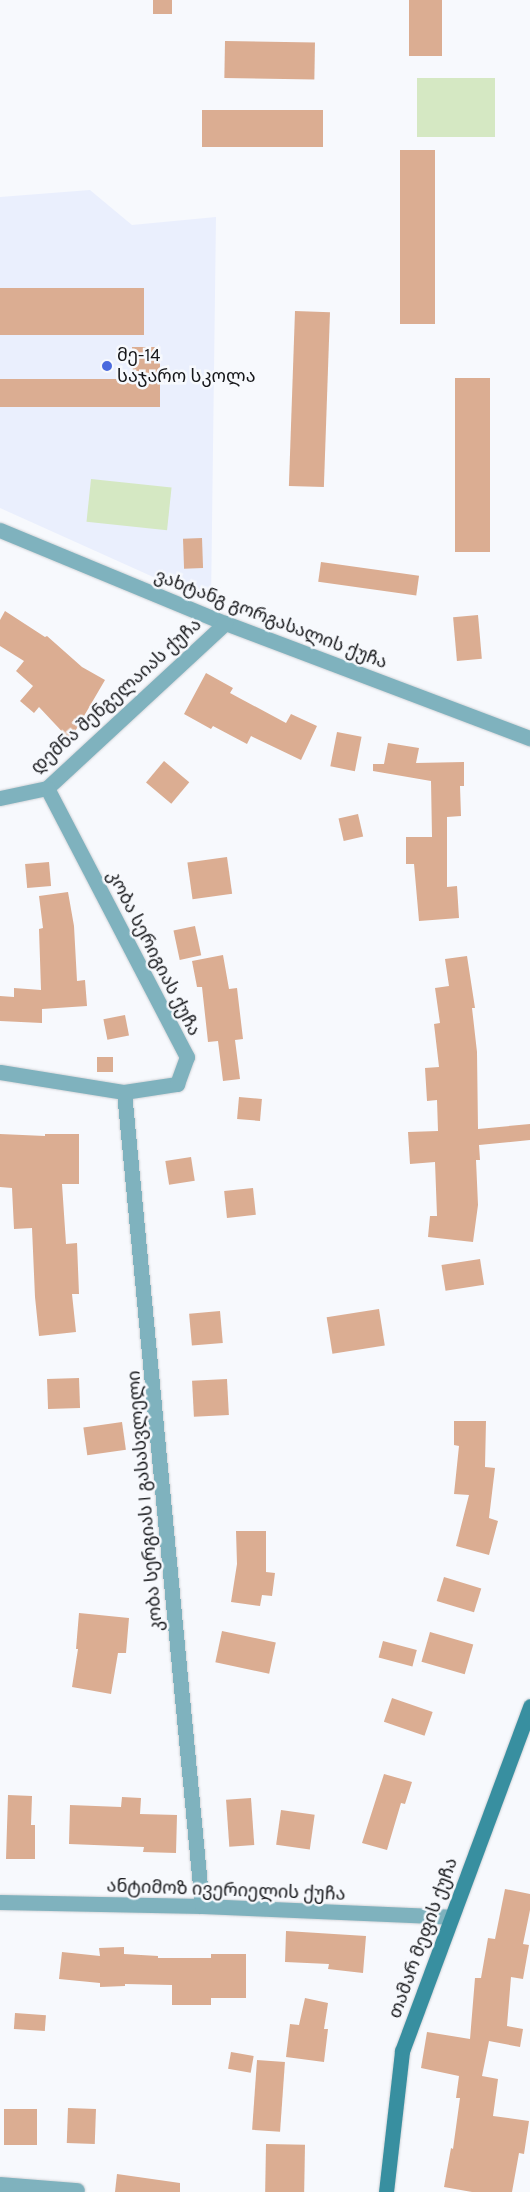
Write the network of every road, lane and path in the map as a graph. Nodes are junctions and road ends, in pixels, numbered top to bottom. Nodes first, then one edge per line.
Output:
1 (0, 530) edge
2 (225, 622) junction
3 (530, 738) edge
4 (47, 788) junction
5 (0, 798) edge
6 (0, 1072) edge
7 (124, 1092) junction
8 (530, 1706) edge
9 (0, 1902) edge
10 (202, 1906) junction
11 (451, 1917) junction
12 (0, 2184) edge
13 (77, 2190) dead end
14 (386, 2192) edge

1 - 2 street, ვახტანგ გორგასალის ქუჩა
2 - 3 street, ვახტანგ გორგასალის ქუჩა
2 - 4 street, დემნა შენგელაიას ქუჩა
4 - 5 street, დემნა შენგელაიას ქუჩა
4 - 7 street, კობა სერიგიას ქუჩა
6 - 7 street, კობა სერიგიას ქუჩა
7 - 10 street, კობა სერგიას I გასასვლელი
8 - 11 street, თამარ მეფის ქუჩა
9 - 10 street, ანტიმოზ ივერიელის ქუჩა
10 - 11 street, ანტიმოზ ივერიელის ქუჩა
11 - 14 street, თამარ მეფის ქუჩა
12 - 13 street

